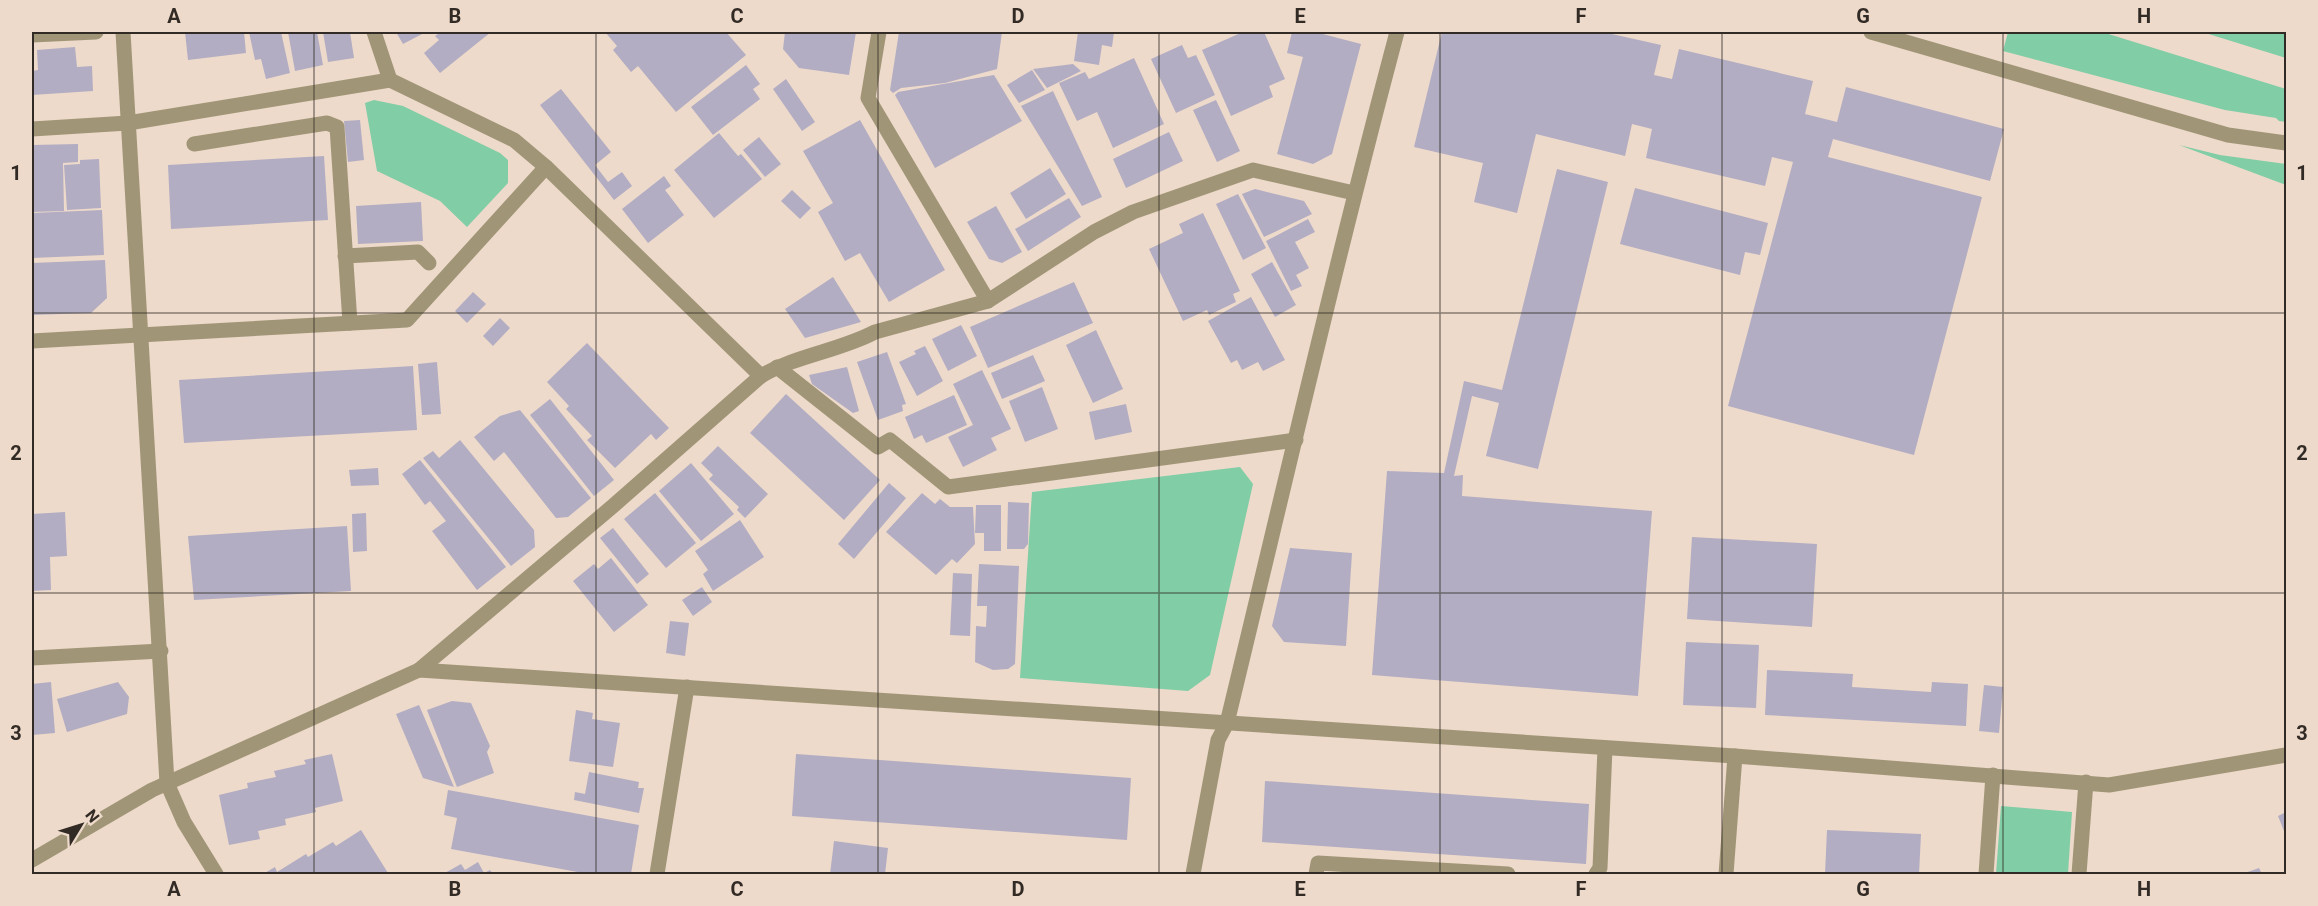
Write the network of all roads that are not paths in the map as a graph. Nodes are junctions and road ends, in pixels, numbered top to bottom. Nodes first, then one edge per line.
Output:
1 (96, 32) edge
2 (123, 32) edge
3 (374, 32) edge
4 (879, 32) edge
5 (1397, 32) edge
6 (1871, 32) edge
7 (32, 35) edge
8 (390, 80) junction
9 (128, 123) junction
10 (32, 129) edge
11 (2286, 143) edge
12 (194, 144) dead end
13 (546, 167) junction
14 (1354, 193) junction
15 (345, 256) junction
16 (429, 263) dead end
17 (988, 301) junction
18 (350, 323) junction
19 (142, 334) junction
20 (32, 341) edge
21 (777, 367) junction
22 (761, 376) junction
23 (1296, 440) junction
24 (161, 651) junction
25 (32, 658) edge
26 (418, 670) junction
27 (687, 687) junction
28 (1227, 723) junction
29 (1605, 748) junction
30 (2286, 755) edge
31 (1735, 756) junction
32 (1993, 775) junction
33 (2086, 782) junction
34 (167, 783) junction
35 (32, 860) edge
36 (216, 874) edge
37 (657, 874) edge
38 (1193, 874) edge
39 (1316, 874) edge
40 (1508, 874) edge
41 (1596, 874) edge
42 (1726, 874) edge
43 (1986, 874) edge
44 (2079, 874) edge

1 - 7 street
2 - 9 street
3 - 8 street
4 - 17 street
5 - 14 street
6 - 11 street
8 - 9 street
8 - 13 street
9 - 10 street
9 - 19 street
12 - 15 street
13 - 18 street
13 - 22 street
14 - 17 street
14 - 23 street
15 - 16 street
15 - 18 street
17 - 21 street
18 - 19 street
19 - 20 street
19 - 24 street
21 - 22 street
21 - 23 street
22 - 26 street
23 - 28 street
24 - 25 street
24 - 34 street
26 - 27 street
26 - 34 street
27 - 28 street
27 - 37 street
28 - 29 street
28 - 38 street
29 - 31 street
29 - 41 street
30 - 33 street
31 - 32 street
31 - 42 street
32 - 33 street
32 - 43 street
33 - 44 street
34 - 35 street
34 - 36 street
39 - 40 street

